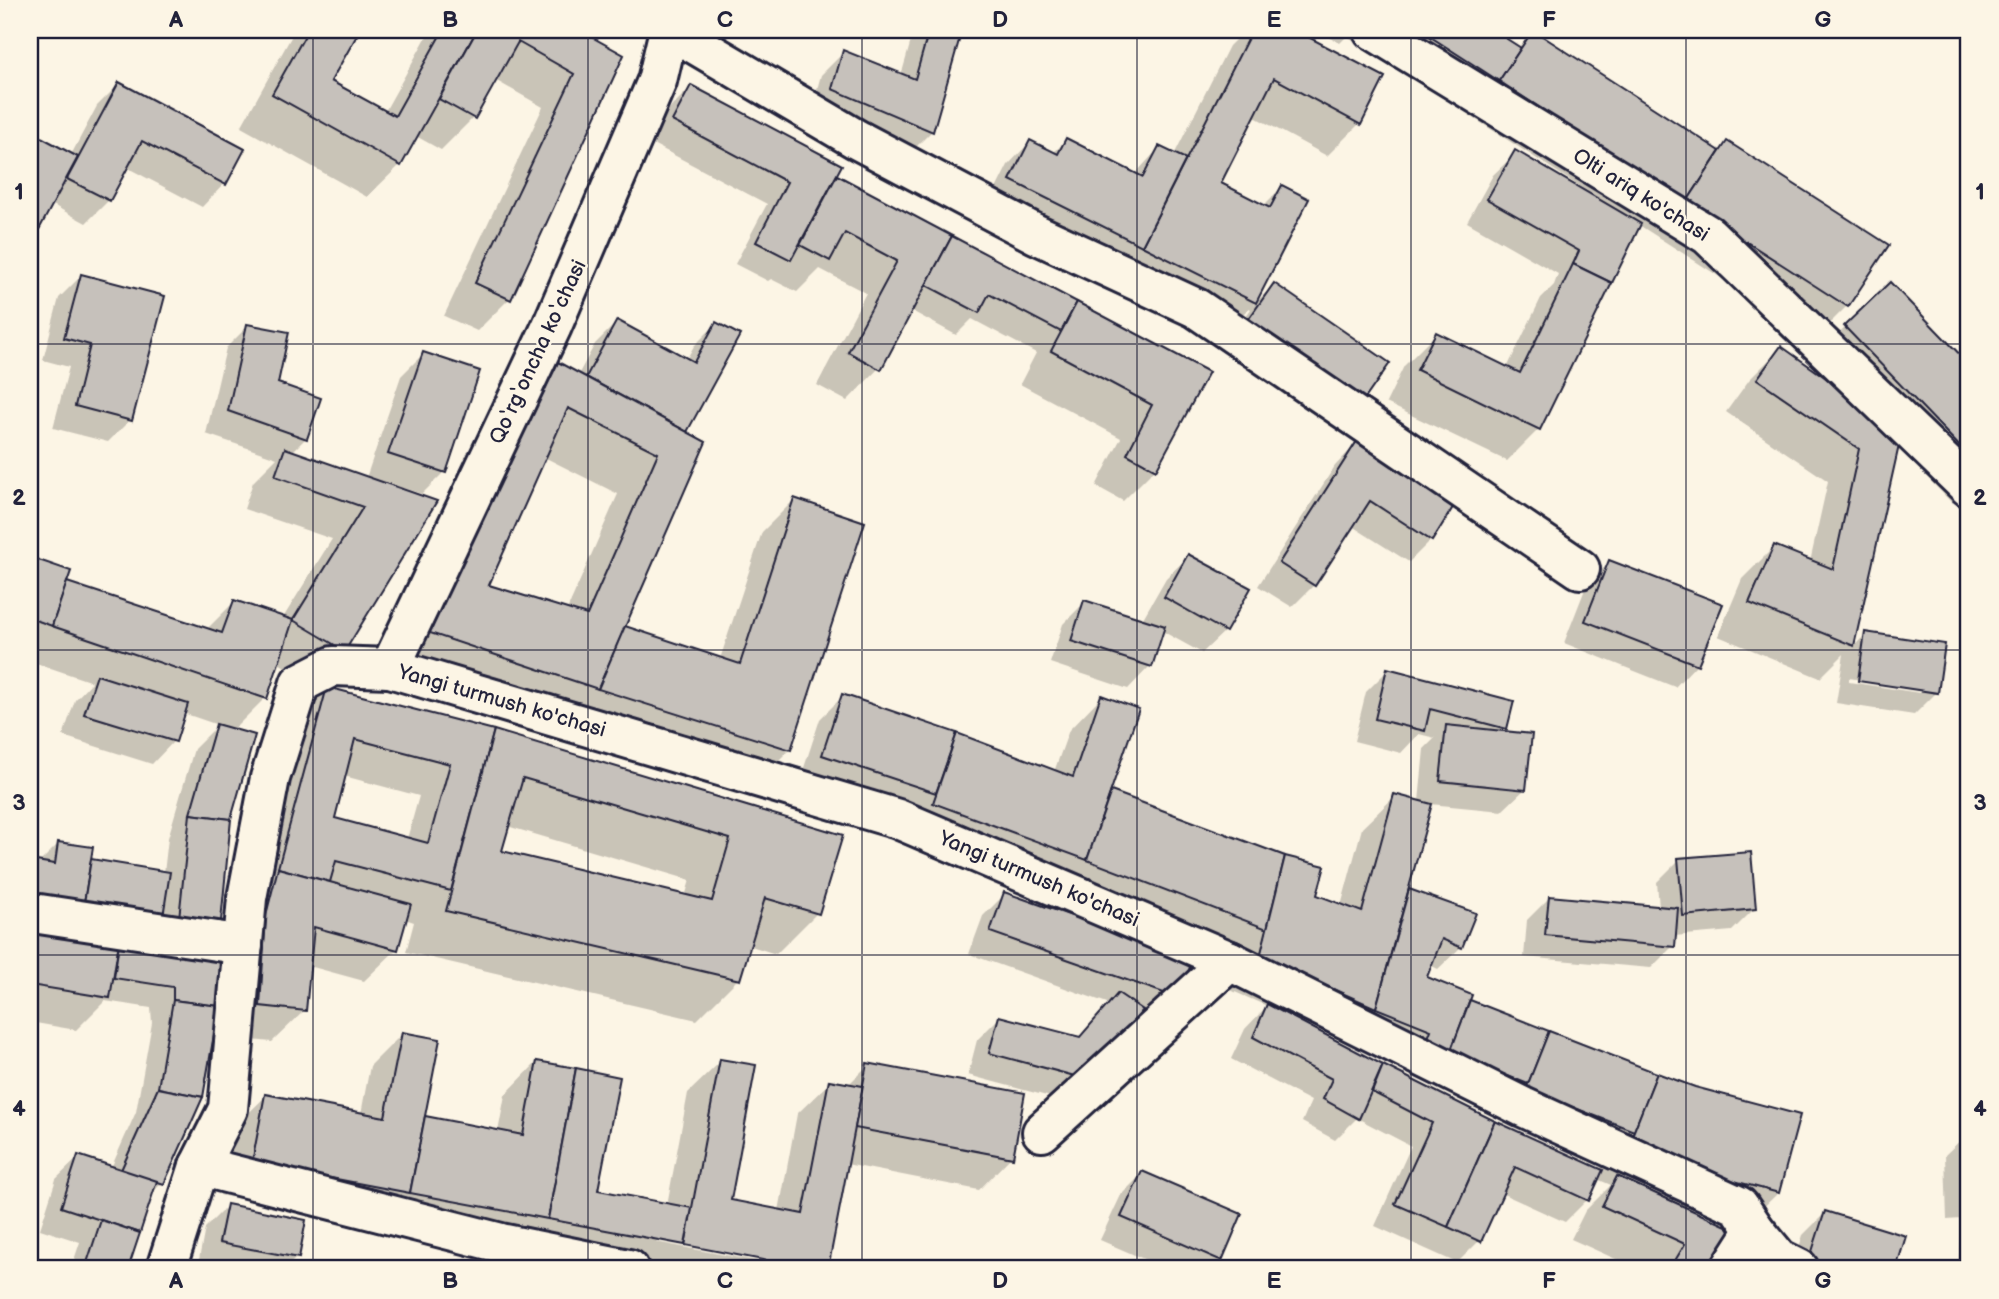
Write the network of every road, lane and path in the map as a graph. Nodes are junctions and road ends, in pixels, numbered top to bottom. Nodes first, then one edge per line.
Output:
1 (670, 30) edge
2 (1373, 30) edge
3 (1969, 487) edge
4 (1580, 569) dead end
5 (390, 668) junction
6 (33, 913) dead end
7 (243, 945) junction
8 (1230, 961) junction
9 (1042, 1132) dead end
10 (199, 1166) junction
11 (1755, 1230) junction
12 (166, 1269) edge
13 (629, 1269) edge
14 (1730, 1269) edge
15 (1799, 1269) edge

1 - 4 street
1 - 5 street, Qo‘rg‘oncha ko‘chasi
2 - 3 street, Olti ariq ko'chasi
5 - 7 street, Yangi turmush ko'chasi
5 - 8 street, Yangi turmush ko'chasi
6 - 7 street
7 - 10 street, Yangi turmush ko'chasi
8 - 9 street
8 - 11 street, Yangi turmush ko'chasi
10 - 12 street, Yangi turmush ko'chasi
10 - 13 street
11 - 14 street
11 - 15 street, Yangi turmush ko'chasi

